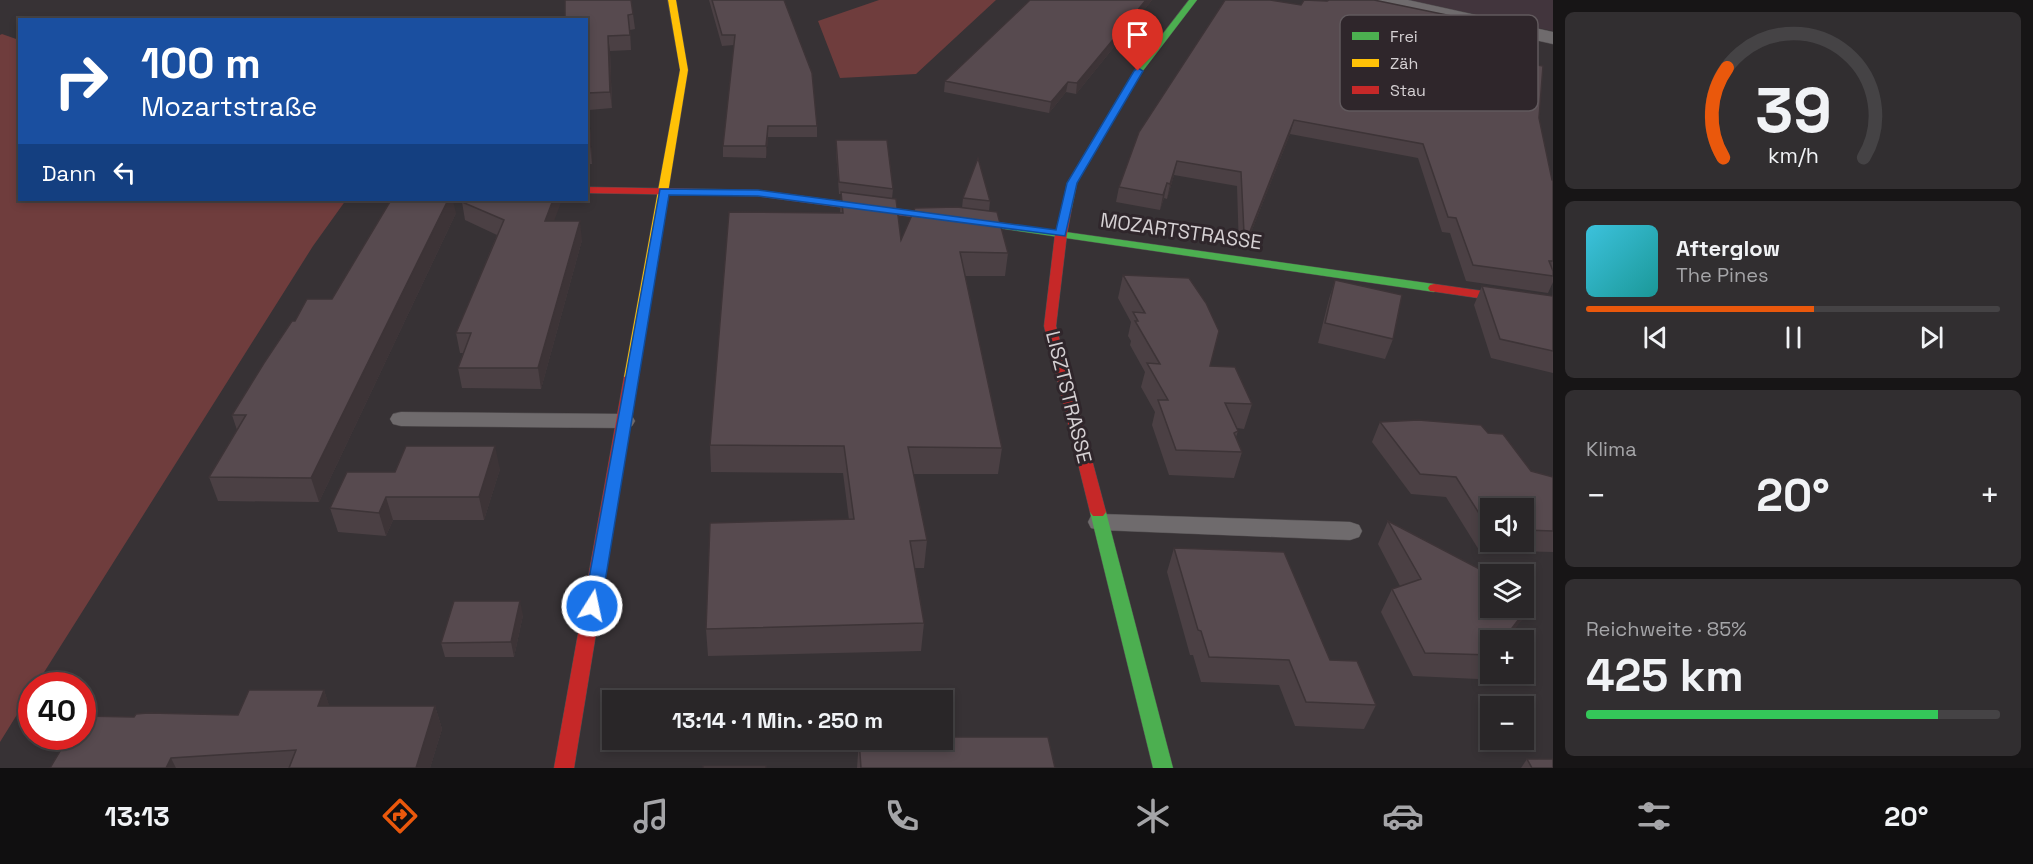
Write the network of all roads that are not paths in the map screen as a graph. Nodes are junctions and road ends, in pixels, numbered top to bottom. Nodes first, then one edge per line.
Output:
1 (672, 0) edge
2 (1193, 0) edge
3 (1383, 0) edge
4 (1450, 15) edge
5 (1538, 35) edge
6 (1553, 38) edge
7 (588, 190) edge
8 (664, 191) junction
9 (1061, 234) junction
10 (1553, 305) edge
11 (400, 419) dead end
12 (624, 421) junction
13 (1100, 522) junction
14 (1350, 531) dead end
15 (564, 768) edge
16 (1163, 768) edge

1 - 8 street
2 - 9 street, LISZTSTRASSE
3 - 4 street
5 - 6 street
7 - 8 street, MOZARTSTRASSE
8 - 9 street, MOZARTSTRASSE
8 - 12 street
9 - 10 street, MOZARTSTRASSE
9 - 13 street, LISZTSTRASSE
11 - 12 lane
12 - 15 street
13 - 14 lane
13 - 16 street, LISZTSTRASSE

